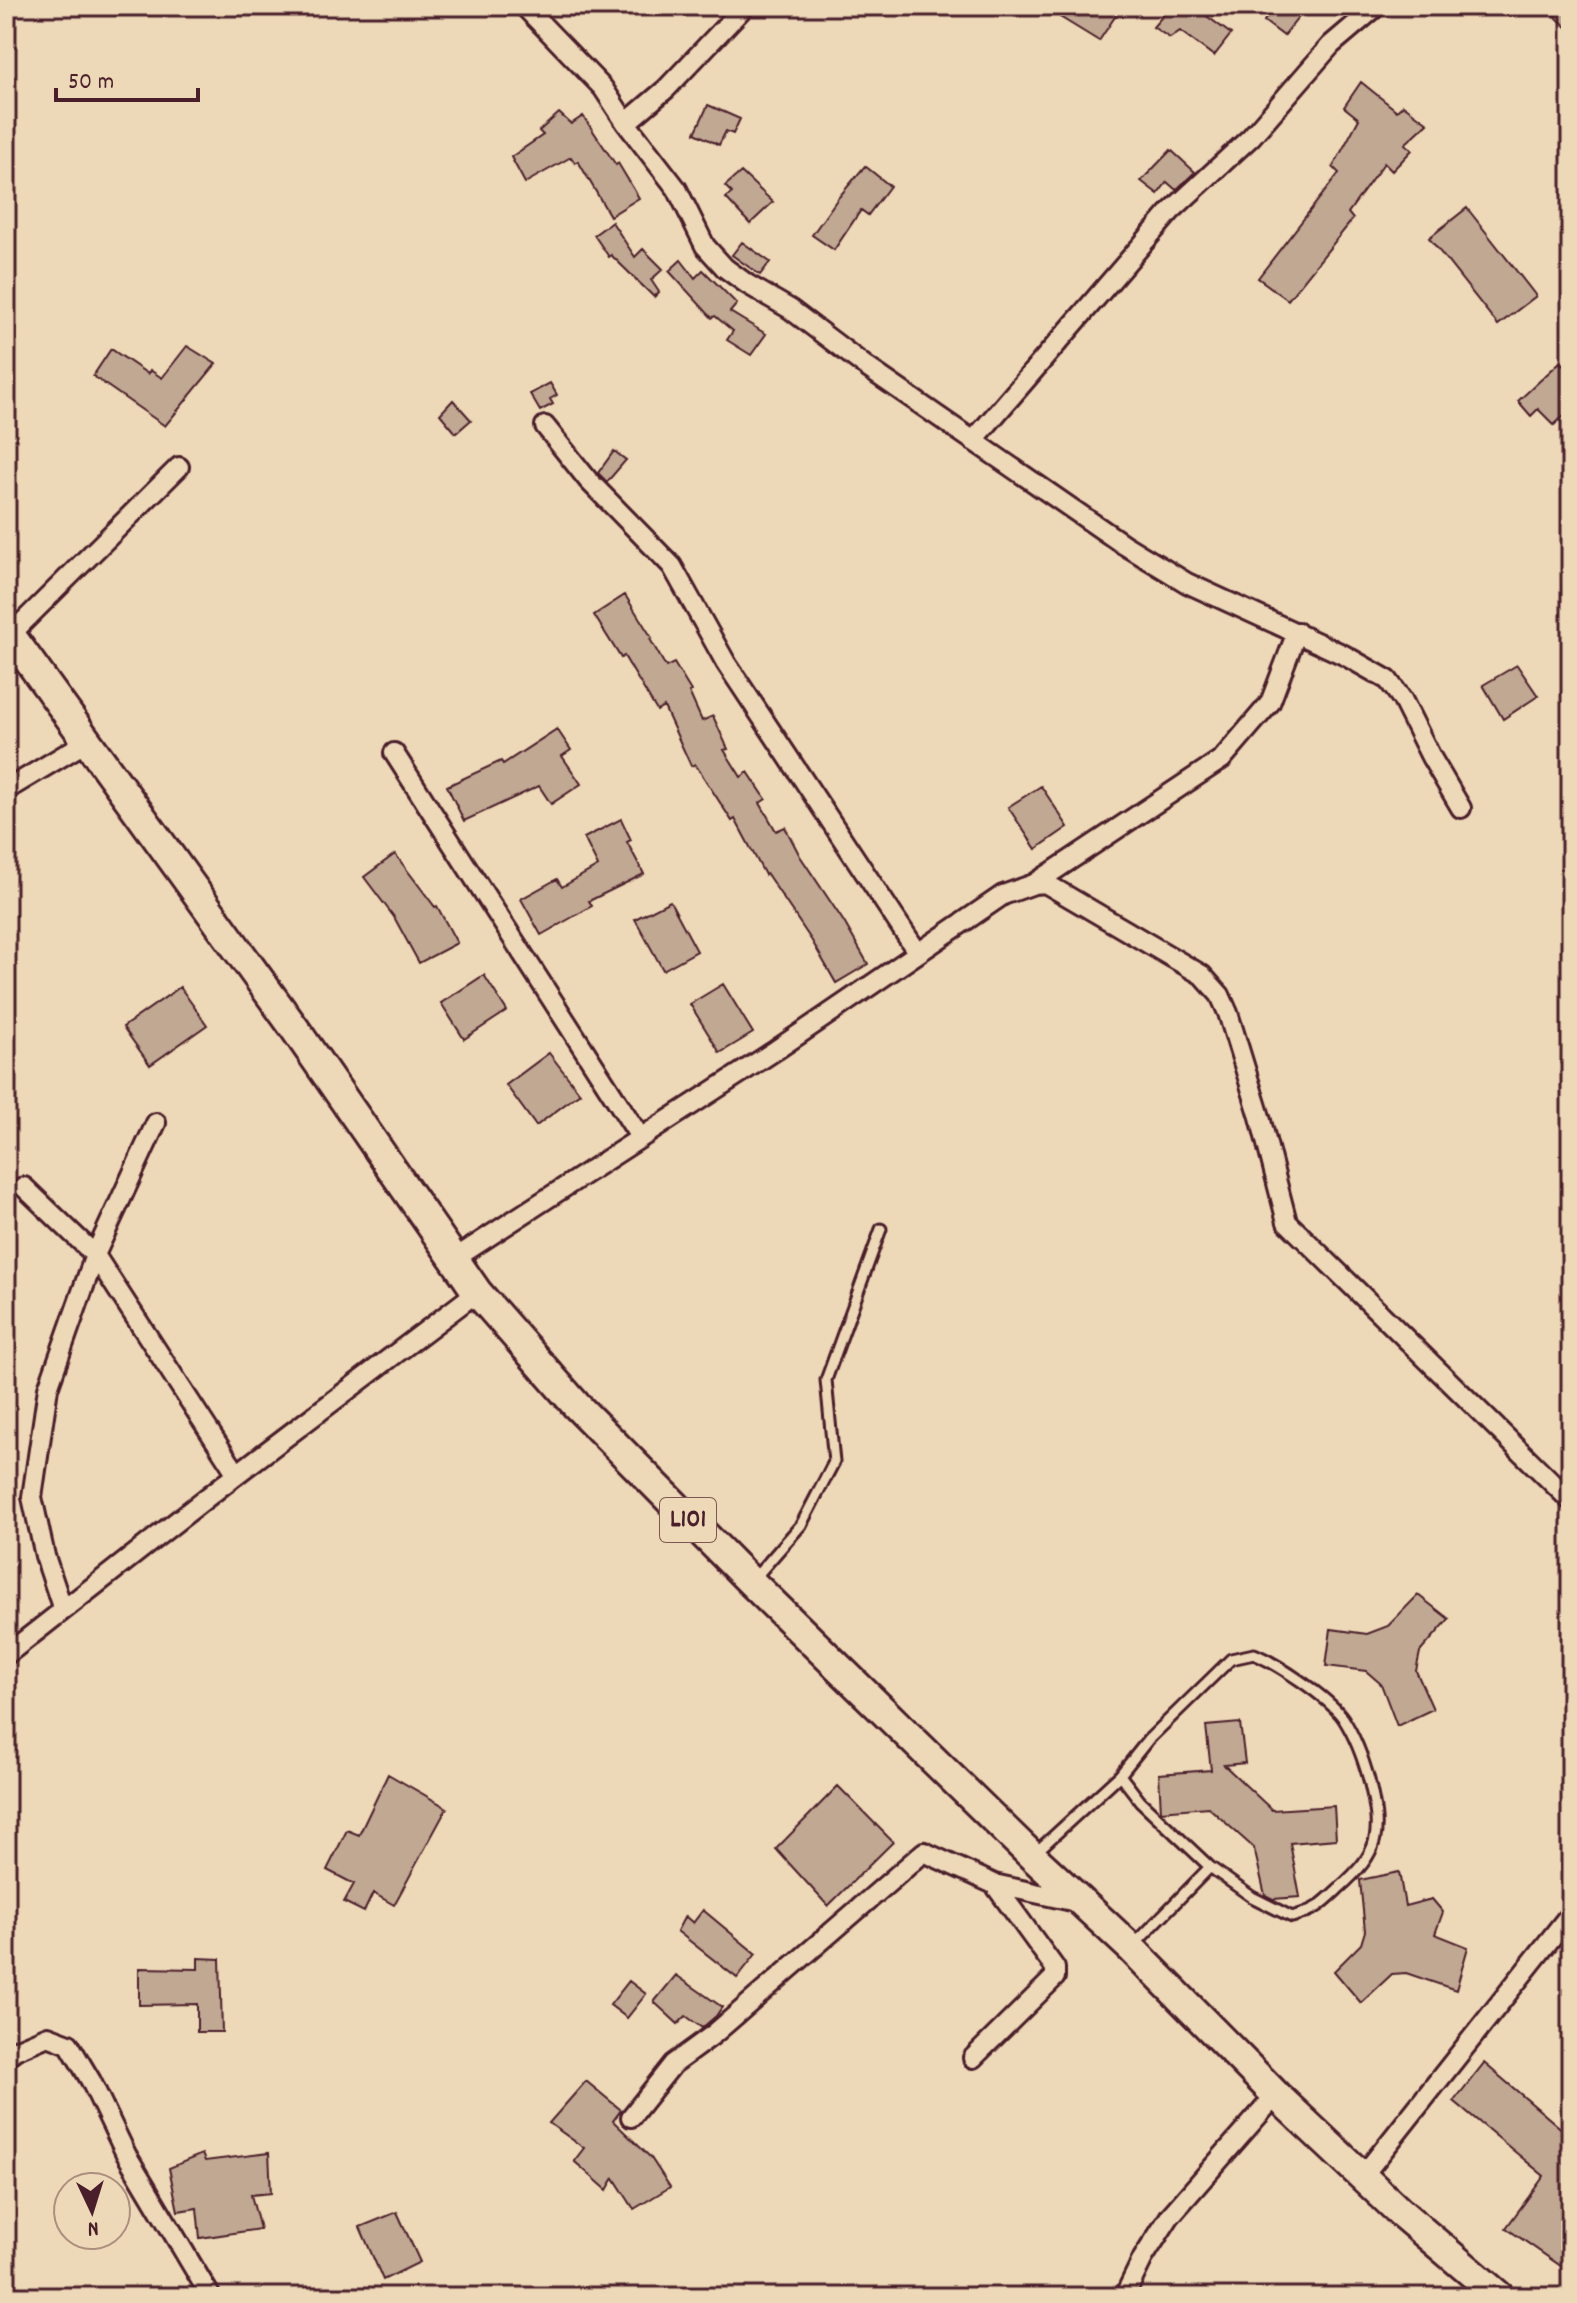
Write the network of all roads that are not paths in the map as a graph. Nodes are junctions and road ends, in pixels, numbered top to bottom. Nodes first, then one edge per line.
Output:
1 (524, 6) edge
2 (745, 6) edge
3 (1377, 6) edge
4 (626, 123) junction
5 (545, 426) dead end
6 (973, 441) junction
7 (179, 467) dead end
8 (8, 632) edge
9 (1297, 632) junction
10 (86, 742) junction
11 (394, 753) dead end
12 (6, 790) edge
13 (1461, 808) dead end
14 (1034, 884) junction
15 (918, 953) junction
16 (156, 1123) dead end
17 (640, 1137) junction
18 (24, 1187) dead end
19 (881, 1229) dead end
20 (95, 1255) junction
21 (454, 1259) junction
22 (477, 1292) junction
23 (237, 1474) junction
24 (1571, 1501) edge
25 (751, 1582) junction
26 (63, 1610) junction
27 (6, 1655) edge
28 (1120, 1775) junction
29 (1032, 1856) junction
30 (1210, 1867) junction
31 (994, 1884) junction
32 (1083, 1904) junction
33 (1571, 1913) edge
34 (1131, 1948) junction
35 (9, 2047) edge
36 (973, 2058) dead end
37 (1276, 2095) junction
38 (631, 2117) dead end
39 (1362, 2177) junction
40 (211, 2297) edge
41 (1124, 2297) edge
42 (1500, 2297) edge

1 - 4 street
2 - 4 street
3 - 6 street
4 - 6 street
5 - 15 street
6 - 9 street
7 - 8 street
8 - 10 main road, L101
9 - 13 street
9 - 14 street
10 - 12 street
10 - 21 main road, L101
11 - 17 street
14 - 15 street
14 - 24 street
15 - 17 street
16 - 20 street
17 - 21 street
18 - 20 street
19 - 25 lane
20 - 23 street
20 - 26 street
21 - 22 main road, L101
22 - 23 street
22 - 25 main road, L101
23 - 26 street
25 - 29 main road, L101
26 - 27 street
28 - 29 lane
28 - 30 lane
28 - 30 lane
29 - 32 main road, L101
30 - 34 lane
31 - 32 street
31 - 36 street
31 - 38 street
32 - 34 main road, L101
33 - 39 street
34 - 37 main road, L101
35 - 40 street
37 - 39 main road, L101
37 - 41 street
39 - 42 main road, L101

